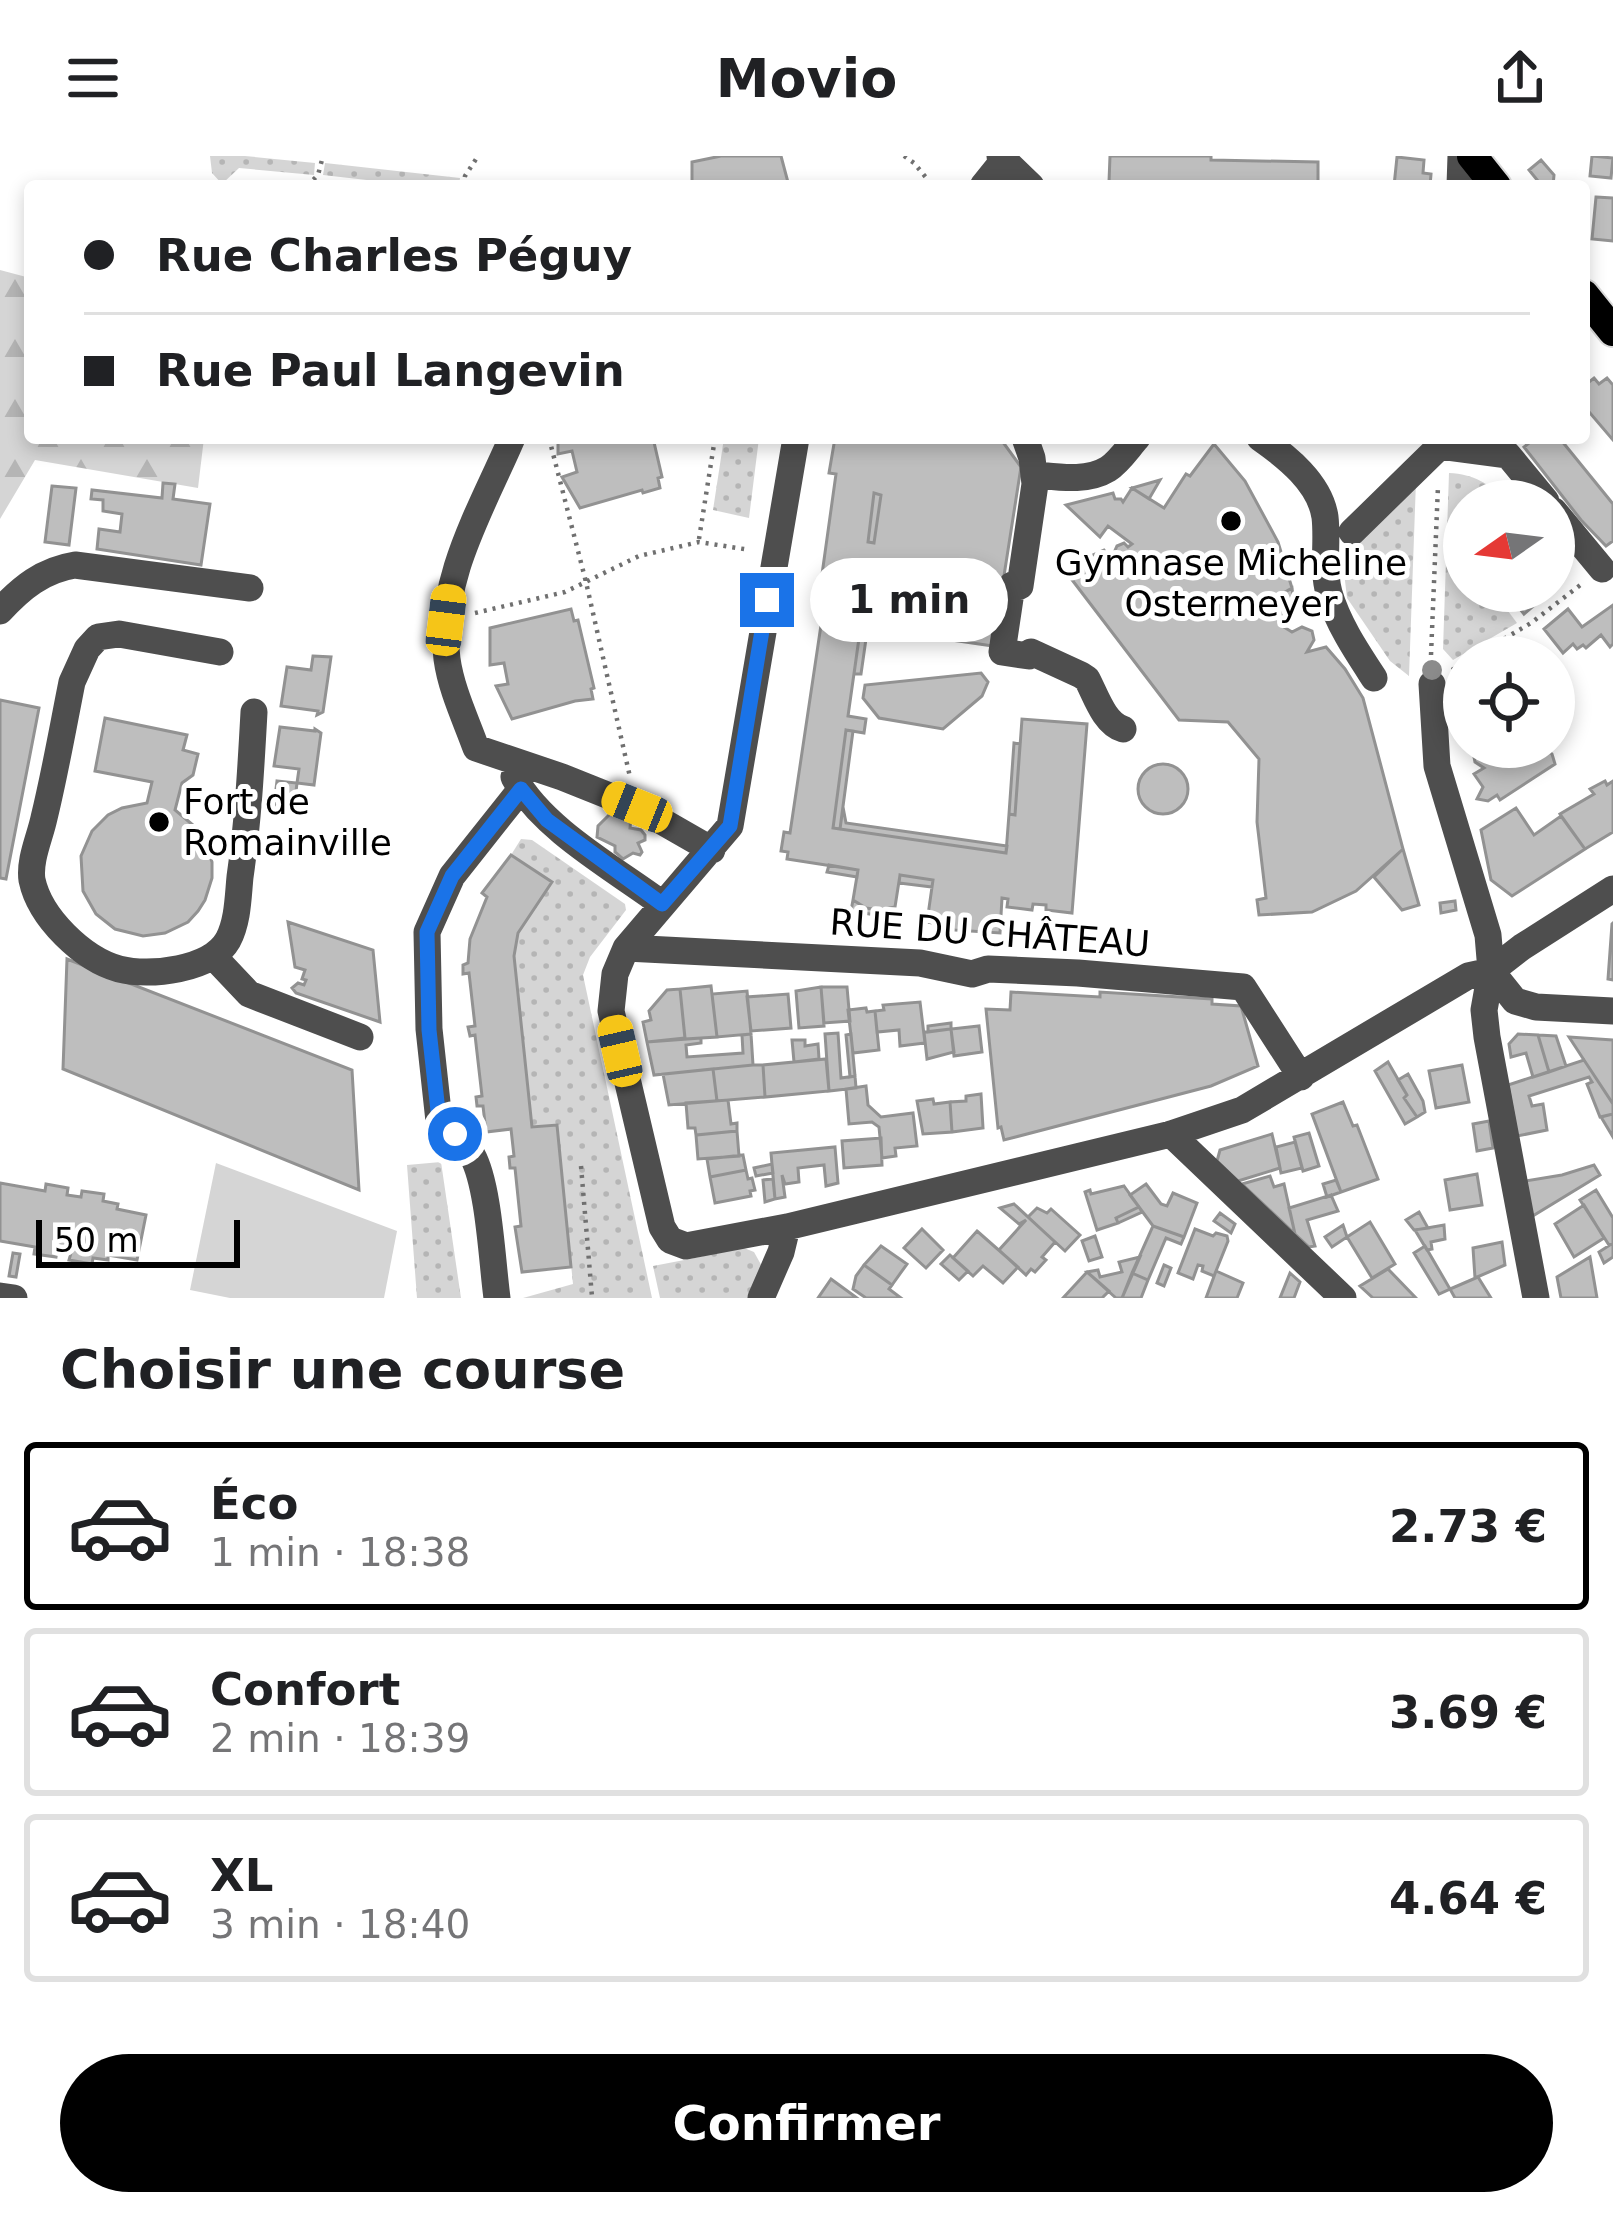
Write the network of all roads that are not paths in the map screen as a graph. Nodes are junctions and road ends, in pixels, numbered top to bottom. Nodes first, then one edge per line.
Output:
1 (1472, 156) edge
2 (1001, 158) edge
3 (1025, 180) edge
4 (1491, 180) edge
5 (509, 444) edge
6 (795, 444) edge
7 (1026, 444) edge
8 (1131, 444) edge
9 (1269, 444) edge
10 (1438, 444) edge
11 (1450, 444) edge
12 (1036, 476) junction
13 (1529, 480) edge
14 (1352, 532) dead end
15 (1575, 536) edge
16 (1602, 569) road end
17 (250, 587) dead end
18 (0, 611) edge
19 (220, 652) dead end
20 (1374, 678) dead end
21 (1432, 684) dead end
22 (254, 712) dead end
23 (1123, 729) dead end
24 (503, 758) junction
25 (521, 789) junction
26 (712, 850) junction
27 (1613, 889) edge
28 (662, 904) junction
29 (626, 948) junction
30 (214, 957) junction
31 (1491, 971) junction
32 (1613, 1011) edge
33 (360, 1037) dead end
34 (1301, 1077) junction
35 (1171, 1134) junction
36 (787, 1227) junction
37 (0, 1296) edge
38 (14, 1298) edge
39 (497, 1298) edge
40 (761, 1298) edge
41 (1343, 1298) edge
42 (1536, 1298) edge

1 - 4 main road
2 - 3 street
5 - 24 street
6 - 26 street
7 - 12 street
8 - 12 street
9 - 20 street
10 - 14 street
11 - 13 street
12 - 23 street
15 - 16 street
17 - 18 street
19 - 30 street
21 - 31 street
22 - 30 street
24 - 25 street
24 - 26 street
25 - 28 street
25 - 39 street
26 - 28 street
27 - 31 street
28 - 29 street
29 - 34 street, RUE DU CHÂTEAU
29 - 36 street
30 - 33 street
31 - 32 street
31 - 34 street
31 - 42 street
34 - 35 street
35 - 36 street
35 - 41 street
36 - 40 street
37 - 38 street

